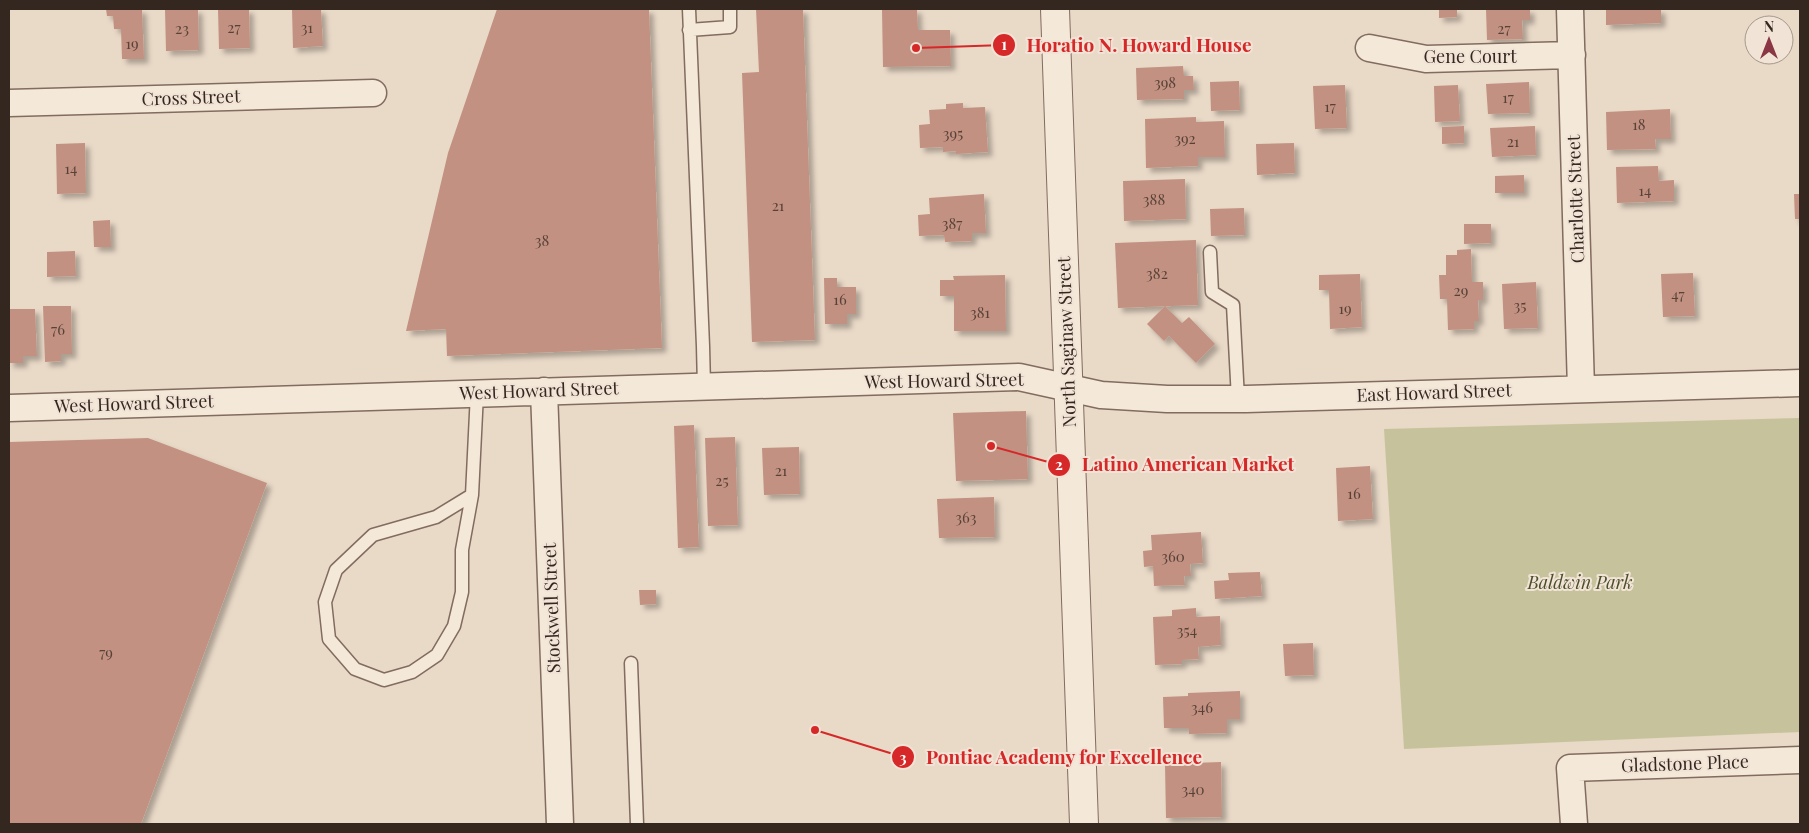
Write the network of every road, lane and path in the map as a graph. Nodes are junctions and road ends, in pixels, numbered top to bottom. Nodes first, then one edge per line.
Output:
1 (688, 9) edge
2 (730, 9) edge
3 (1055, 9) edge
4 (1570, 9) edge
5 (690, 30) junction
6 (1369, 48) dead end
7 (1572, 56) junction
8 (373, 93) dead end
9 (9, 103) edge
10 (1210, 252) dead end
11 (1800, 383) edge
12 (704, 386) junction
13 (1068, 388) junction
14 (1581, 389) junction
15 (544, 391) junction
16 (477, 393) junction
17 (1238, 399) junction
18 (9, 408) edge
19 (472, 495) junction
20 (631, 663) dead end
21 (1800, 760) edge
22 (560, 824) edge
23 (637, 824) edge
24 (1084, 824) edge
25 (1574, 824) edge

1 - 5 lane
2 - 5 lane
3 - 13 street, North Saginaw Street
4 - 7 street, Charlotte Street
5 - 12 lane
6 - 7 street, Gene Court
7 - 14 street, Charlotte Street
8 - 9 street, Cross Street
10 - 17 lane
11 - 14 street, East Howard Street
12 - 13 street, West Howard Street
12 - 15 street, West Howard Street
13 - 17 street, East Howard Street
13 - 24 street, North Saginaw Street
14 - 17 street, East Howard Street
15 - 16 street, West Howard Street
15 - 22 street, Stockwell Street
16 - 18 street, West Howard Street
16 - 19 lane
19 - 19 lane
20 - 23 lane
21 - 25 street, Gladstone Place

